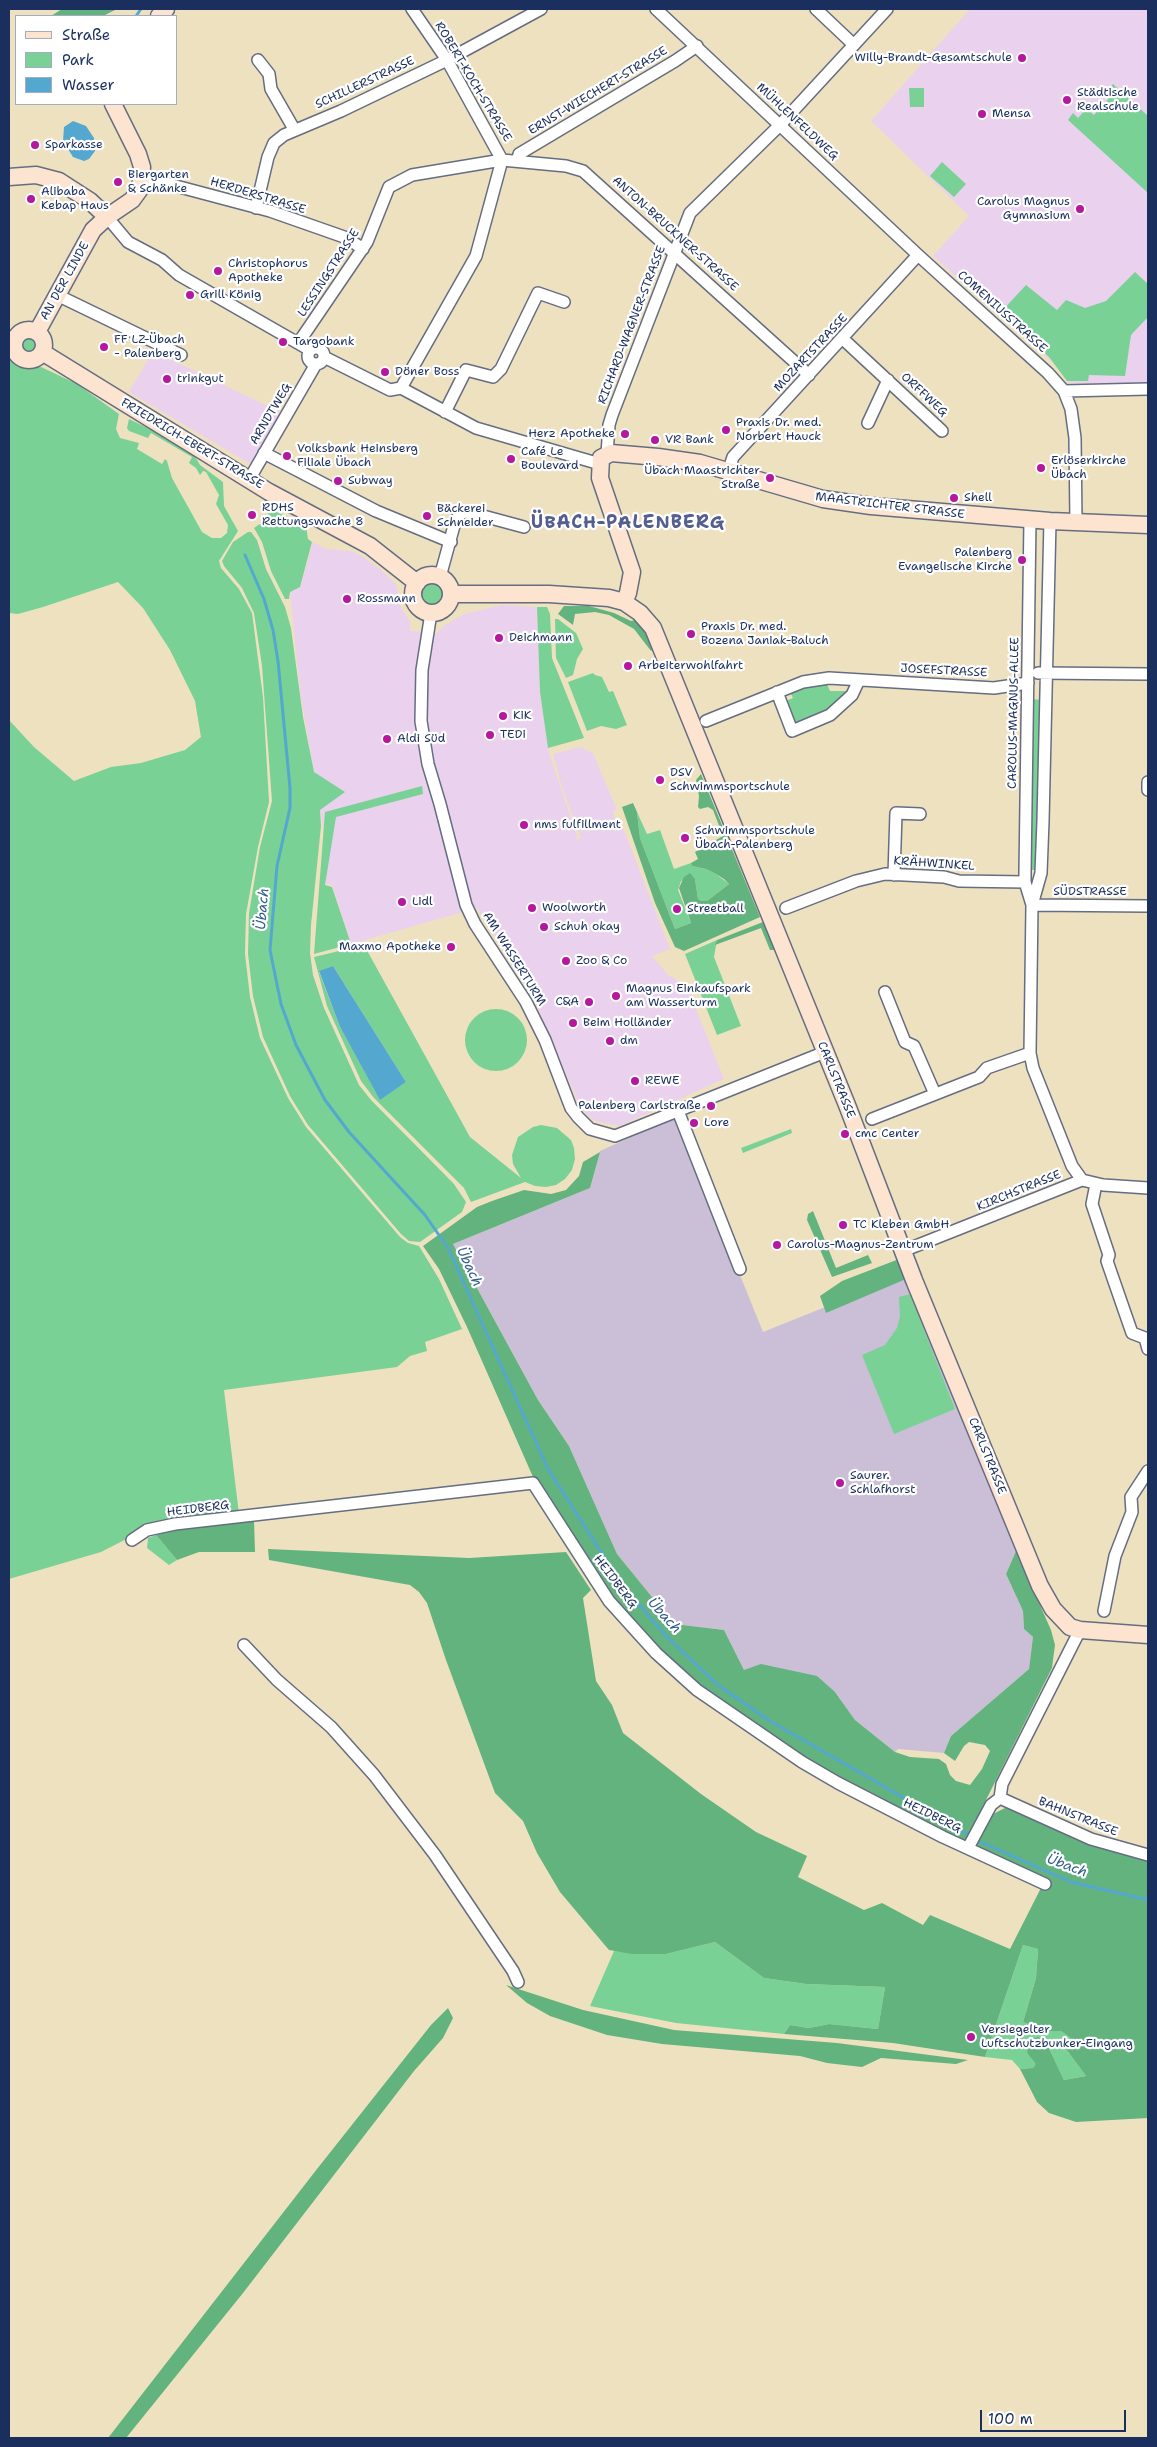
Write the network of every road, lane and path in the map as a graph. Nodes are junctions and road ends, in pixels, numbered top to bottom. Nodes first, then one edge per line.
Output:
1 (412, 9) edge
2 (541, 9) edge
3 (656, 9) edge
4 (816, 9) edge
5 (887, 9) edge
6 (520, 14) edge
7 (854, 45) junction
8 (697, 46) junction
9 (258, 60) dead end
10 (447, 60) junction
11 (114, 105) edge
12 (780, 125) junction
13 (294, 129) junction
14 (502, 160) junction
15 (518, 161) junction
16 (9, 177) edge
17 (142, 177) junction
18 (256, 208) junction
19 (107, 217) junction
20 (363, 249) junction
21 (675, 253) junction
22 (918, 255) junction
23 (57, 295) junction
24 (564, 302) dead end
25 (37, 332) junction
26 (12, 335) edge
27 (843, 339) junction
28 (300, 342) junction
29 (42, 352) junction
30 (181, 355) dead end
31 (320, 361) junction
32 (808, 375) junction
33 (888, 380) junction
34 (401, 388) junction
35 (1148, 389) edge
36 (1064, 391) junction
37 (446, 412) junction
38 (868, 423) dead end
39 (942, 430) dead end
40 (264, 453) junction
41 (604, 459) junction
42 (728, 472) junction
43 (250, 478) junction
44 (1030, 520) junction
45 (1050, 521) junction
46 (1076, 522) junction
47 (1148, 525) edge
48 (524, 527) dead end
49 (450, 542) junction
50 (440, 577) junction
51 (417, 583) junction
52 (451, 594) junction
53 (624, 602) junction
54 (431, 614) junction
55 (1045, 673) junction
56 (1148, 674) edge
57 (1028, 678) junction
58 (859, 680) junction
59 (777, 692) junction
60 (706, 721) dead end
61 (1148, 782) edge
62 (1148, 790) edge
63 (920, 814) dead end
64 (894, 875) junction
65 (1025, 882) junction
66 (1032, 905) junction
67 (1148, 906) edge
68 (786, 908) dead end
69 (885, 992) dead end
70 (825, 1052) junction
71 (1030, 1053) junction
72 (935, 1094) junction
73 (678, 1111) junction
74 (872, 1119) dead end
75 (1082, 1180) junction
76 (1096, 1184) junction
77 (1148, 1188) edge
78 (903, 1251) junction
79 (740, 1269) dead end
80 (1148, 1349) edge
81 (1148, 1471) edge
82 (132, 1540) dead end
83 (1104, 1611) dead end
84 (1080, 1630) junction
85 (1148, 1635) edge
86 (244, 1645) dead end
87 (1000, 1798) junction
88 (968, 1848) junction
89 (1148, 1855) edge
90 (1045, 1884) dead end
91 (518, 1982) dead end

1 - 10 street, ROBERT-KOCH-STRASSE
2 - 6 street, SCHILLERSTRASSE
3 - 8 street, MÜHLENFELDWEG
4 - 7 street
5 - 7 street, RICHARD-WAGNER-STRASSE
6 - 10 street, SCHILLERSTRASSE
7 - 12 street, RICHARD-WAGNER-STRASSE
8 - 12 street, MÜHLENFELDWEG
8 - 15 street, ERNST-WIECHERT-STRASSE
9 - 13 street
10 - 13 street, SCHILLERSTRASSE
10 - 14 street, ROBERT-KOCH-STRASSE
11 - 17 main road
12 - 21 street, RICHARD-WAGNER-STRASSE
12 - 22 street, MÜHLENFELDWEG
13 - 18 street, SCHILLERSTRASSE
14 - 15 street, ANTON-BRUCKNER-STRASSE
14 - 20 street, LESSINGSTRASSE
14 - 34 street, ROBERT-KOCH-STRASSE
15 - 21 street, ANTON-BRUCKNER-STRASSE
16 - 19 main road
17 - 18 street, HERDERSTRASSE
17 - 19 main road, AN DER LINDE
18 - 20 street, HERDERSTRASSE
19 - 23 main road, AN DER LINDE
19 - 28 street
20 - 28 street, LESSINGSTRASSE
21 - 32 street, ANTON-BRUCKNER-STRASSE
21 - 41 street, RICHARD-WAGNER-STRASSE
22 - 27 street, MOZARTSTRASSE
22 - 36 street, COMENIUSSTRASSE
23 - 25 main road, AN DER LINDE
23 - 30 street
24 - 37 street
25 - 26 main road
25 - 29 main road
26 - 29 main road
27 - 32 street, MOZARTSTRASSE
27 - 33 street, ORFFWEG
28 - 31 street
29 - 43 main road, FRIEDRICH-EBERT-STRASSE
31 - 34 street
31 - 40 street, ARNDTWEG
32 - 42 street, MOZARTSTRASSE
33 - 38 street, ORFFWEG
33 - 39 street, ORFFWEG
34 - 37 street
35 - 36 street
36 - 46 street, COMENIUSSTRASSE
37 - 41 street
40 - 43 street, ARNDTWEG
40 - 49 street
41 - 42 main road, MAASTRICHTER STRASSE
41 - 53 main road
42 - 44 main road, MAASTRICHTER STRASSE
43 - 51 main road, FRIEDRICH-EBERT-STRASSE
44 - 45 main road, MAASTRICHTER STRASSE
44 - 57 street, CAROLUS-MAGNUS-ALLEE
45 - 46 main road, MAASTRICHTER STRASSE
45 - 55 street, CAROLUS-MAGNUS-ALLEE
46 - 47 main road, MAASTRICHTER STRASSE
48 - 49 street
49 - 50 street
50 - 51 main road
50 - 52 main road
51 - 54 main road
52 - 53 main road
52 - 54 main road
53 - 70 main road, CARLSTRASSE
54 - 73 street, AM WASSERTURM
55 - 56 street, JOSEFSTRASSE
55 - 57 street, JOSEFSTRASSE
55 - 66 street, CAROLUS-MAGNUS-ALLEE
57 - 58 street, JOSEFSTRASSE
57 - 65 street, CAROLUS-MAGNUS-ALLEE
58 - 59 street, JOSEFSTRASSE
58 - 59 street
59 - 60 street, JOSEFSTRASSE
61 - 62 street
63 - 64 street
64 - 65 street, KRÄHWINKEL
64 - 68 street, KRÄHWINKEL
65 - 66 street, CAROLUS-MAGNUS-ALLEE
66 - 67 street, SÜDSTRASSE
66 - 71 street, CAROLUS-MAGNUS-ALLEE
69 - 72 street
70 - 73 street, AM WASSERTURM
70 - 78 main road, CARLSTRASSE
71 - 72 street
71 - 75 street, CAROLUS-MAGNUS-ALLEE
72 - 74 street
73 - 79 street
75 - 76 street
75 - 78 street, KIRCHSTRASSE
76 - 77 street
76 - 80 street
78 - 84 main road, CARLSTRASSE
81 - 83 street
82 - 88 street, HEIDBERG
84 - 85 main road
84 - 87 street
86 - 91 street
87 - 88 street
87 - 89 street, BAHNSTRASSE
88 - 90 street, HEIDBERG

